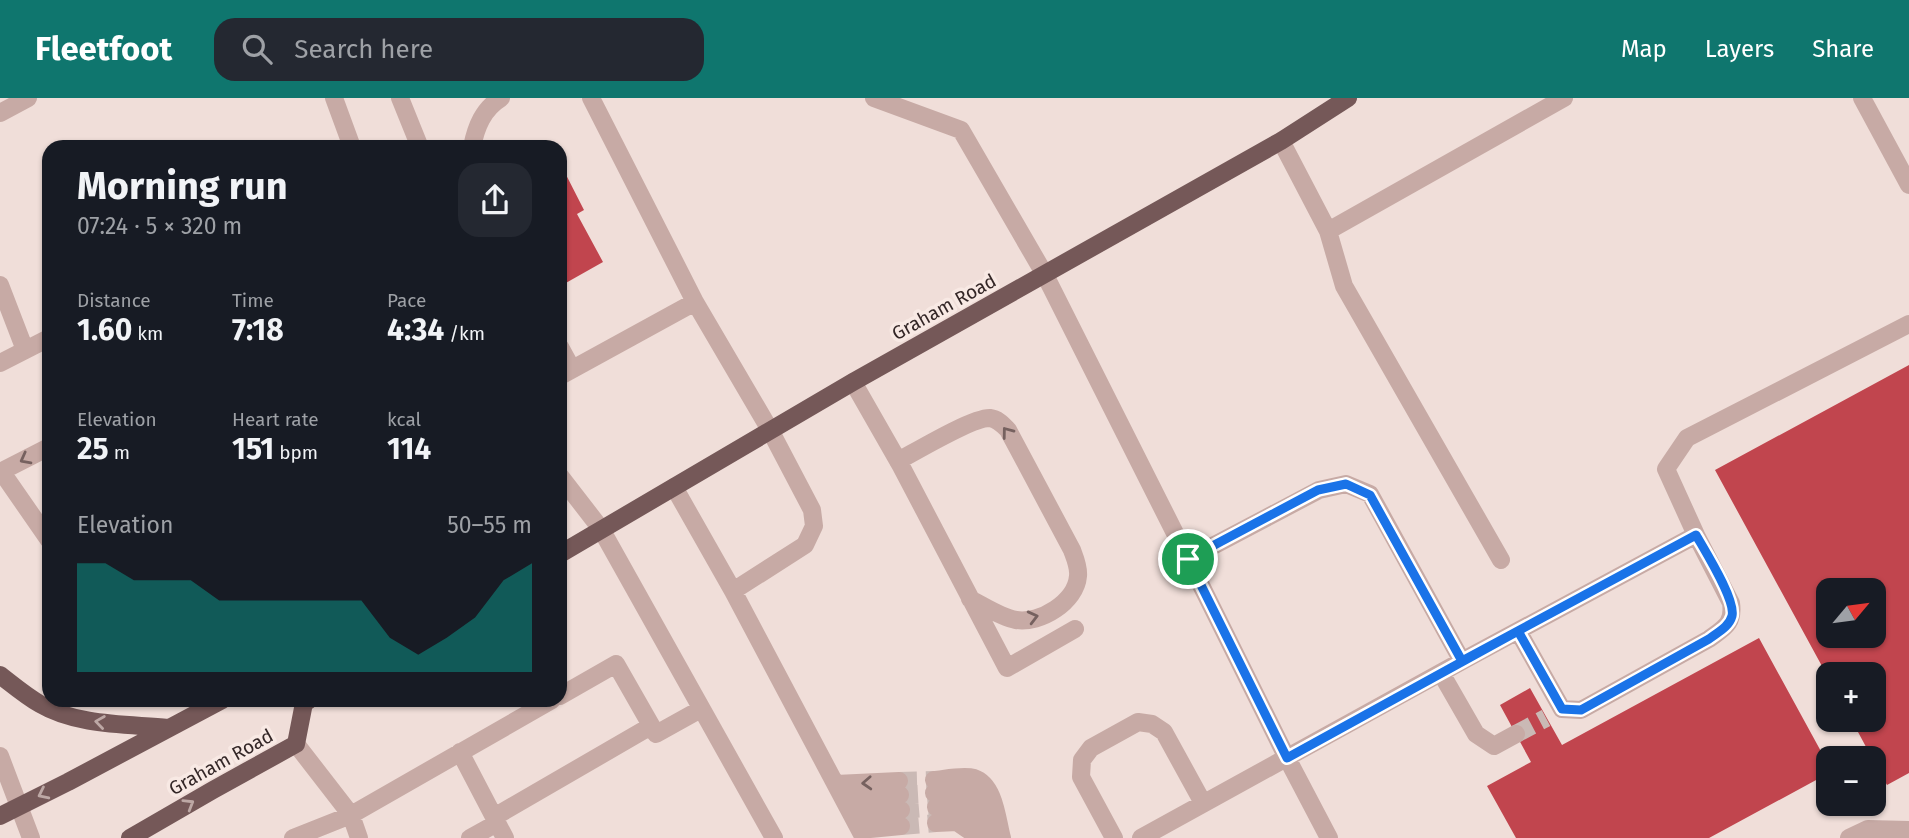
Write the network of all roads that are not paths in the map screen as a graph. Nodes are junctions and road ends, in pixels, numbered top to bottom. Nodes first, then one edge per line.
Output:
1 (28, 98) edge
2 (334, 98) edge
3 (400, 98) edge
4 (501, 98) edge
5 (591, 98) edge
6 (874, 98) edge
7 (1348, 98) edge
8 (1564, 98) edge
9 (1862, 98) edge
10 (0, 113) edge
11 (349, 140) edge
12 (416, 140) edge
13 (473, 140) edge
14 (1281, 141) junction
15 (1909, 185) edge
16 (1328, 231) junction
17 (1045, 275) junction
18 (0, 285) edge
19 (695, 302) junction
20 (1909, 324) edge
21 (42, 342) edge
22 (25, 350) junction
23 (0, 363) edge
24 (567, 371) edge
25 (853, 382) junction
26 (771, 430) junction
27 (42, 451) edge
28 (898, 461) junction
29 (1, 472) edge
30 (567, 485) edge
31 (674, 486) junction
32 (601, 529) junction
33 (42, 530) edge
34 (1696, 535) junction
35 (567, 550) edge
36 (1188, 559) junction
37 (1501, 560) dead end
38 (733, 591) junction
39 (970, 598) junction
40 (1075, 629) dead end
41 (1518, 631) junction
42 (1462, 661) junction
43 (1441, 673) junction
44 (0, 676) edge
45 (567, 692) edge
46 (42, 705) edge
47 (46, 707) edge
48 (208, 707) edge
49 (302, 707) edge
50 (540, 707) edge
51 (701, 709) junction
52 (651, 726) junction
53 (168, 728) junction
54 (1516, 734) tunnel mouth
55 (296, 744) junction
56 (460, 752) junction
57 (0, 756) edge
58 (1287, 758) junction
59 (935, 801) junction
60 (1203, 803) junction
61 (19, 806) junction
62 (851, 813) edge
63 (0, 816) edge
64 (351, 816) junction
65 (499, 826) edge
66 (1909, 830) edge
67 (32, 838) edge
68 (130, 838) edge
69 (293, 838) edge
70 (359, 838) edge
71 (470, 838) edge
72 (774, 838) edge
73 (980, 838) edge
74 (987, 838) edge
75 (996, 838) edge
76 (1002, 838) edge
77 (1114, 838) edge
78 (1141, 838) edge
79 (1329, 838) edge
80 (1849, 838) edge

1 - 10 street
2 - 11 street
3 - 12 street
4 - 13 street
5 - 19 street
6 - 17 street
7 - 14 main road, Graham Road
8 - 16 street
9 - 15 street
14 - 16 street
14 - 17 main road, Graham Road
16 - 37 street
17 - 25 main road, Graham Road
17 - 36 street
18 - 22 street
19 - 24 street
19 - 26 street
20 - 34 street
21 - 22 street
22 - 23 street
25 - 26 main road, Graham Road
25 - 28 street
26 - 31 main road, Graham Road
26 - 38 street
27 -> 29 street
28 - 39 street
39 -> 28 street
29 - 33 street
30 - 32 street
31 - 32 main road, Graham Road
31 - 38 street
32 - 35 main road, Graham Road
32 - 51 street
34 - 41 street
34 - 41 street
36 - 42 street
36 - 58 street
38 - 62 street
39 - 40 street
41 - 42 street
42 - 43 street
43 - 54 street
43 - 58 street
46 -> 44 main road
45 - 52 street
53 -> 47 main road
48 - 53 main road
49 - 55 main road, Graham Road
50 - 56 street
51 - 52 street
51 - 72 street
52 - 65 street
53 -> 61 main road
55 - 64 street
68 -> 55 main road, Graham Road
56 - 64 street
56 - 65 street
57 - 61 street
58 - 60 street
58 - 79 street
59 - 73 street
59 - 74 street
59 - 75 street
59 - 76 street
60 - 77 street
60 - 78 street
61 - 63 main road
61 - 67 street
62 -> 62 street
64 - 69 street
64 - 70 street
65 - 71 street
66 - 80 street

